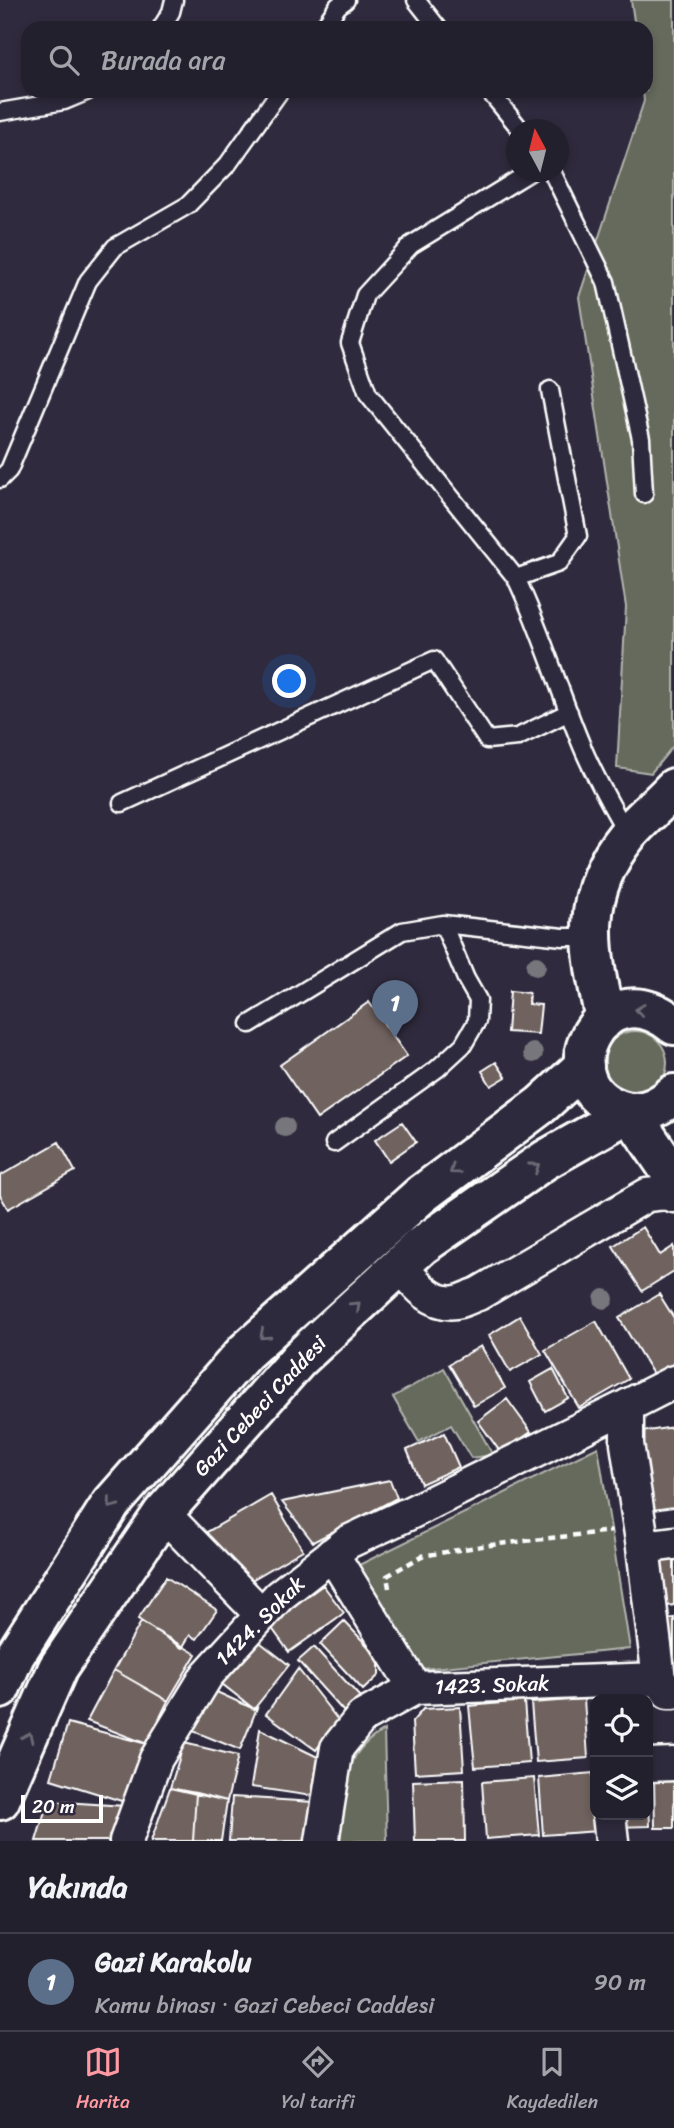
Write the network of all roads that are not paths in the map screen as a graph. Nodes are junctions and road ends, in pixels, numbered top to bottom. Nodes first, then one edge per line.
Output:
1 (174, 0) edge
2 (346, 0) edge
3 (416, 0) edge
4 (165, 21) edge
5 (328, 21) edge
6 (432, 21) edge
7 (71, 98) edge
8 (275, 98) edge
9 (495, 98) edge
10 (0, 112) edge
11 (512, 119) edge
12 (514, 182) edge
13 (557, 182) edge
14 (550, 390) dead end
15 (0, 480) edge
16 (644, 494) dead end
17 (516, 578) junction
18 (569, 712) junction
19 (674, 788) edge
20 (122, 803) dead end
21 (628, 835) junction
22 (443, 924) junction
23 (591, 937) junction
24 (605, 1019) junction
25 (250, 1024) dead end
26 (674, 1026) edge
27 (584, 1066) junction
28 (674, 1094) edge
29 (630, 1112) junction
30 (334, 1143) dead end
31 (674, 1177) edge
32 (674, 1196) edge
33 (400, 1265) junction
34 (674, 1382) edge
35 (627, 1406) junction
36 (163, 1513) junction
37 (641, 1537) junction
38 (674, 1543) edge
39 (332, 1554) junction
40 (262, 1615) junction
41 (666, 1686) edge
42 (415, 1688) junction
43 (0, 1689) edge
44 (596, 1690) edge
45 (674, 1763) edge
46 (653, 1765) edge
47 (0, 1800) edge
48 (610, 1820) edge
49 (126, 1841) edge
50 (322, 1841) edge
51 (612, 1841) edge

1 - 4 lane
2 - 5 lane
3 - 6 lane
7 - 10 lane
8 - 15 lane
9 - 11 lane
12 - 17 lane
13 - 16 lane
14 - 17 lane
17 - 18 lane
18 - 20 lane
18 - 21 lane
19 - 21 main road
21 - 23 main road
22 - 23 lane
22 - 25 lane
22 - 30 lane
23 - 24 main road
26 -> 24 main road
24 - 27 main road
27 - 29 main road
27 -> 43 main road, Gazi Cebeci Caddesi
28 - 29 main road, Gazi Cebeci Caddesi
29 - 31 main road
33 -> 29 main road, Gazi Cebeci Caddesi
32 - 33 street
36 -> 33 main road, Gazi Cebeci Caddesi
34 - 35 street, 1424. Sokak
35 - 37 street
35 - 39 street, 1424. Sokak
36 - 40 street
47 -> 36 main road, Gazi Cebeci Caddesi
37 - 38 street
37 - 41 street
39 - 40 street, 1424. Sokak
39 - 42 street
40 - 49 street, 1424. Sokak
41 - 44 street, 1423. Sokak
42 - 44 street, 1423. Sokak
42 - 50 street, 1423. Sokak
45 - 46 street
48 - 51 street

